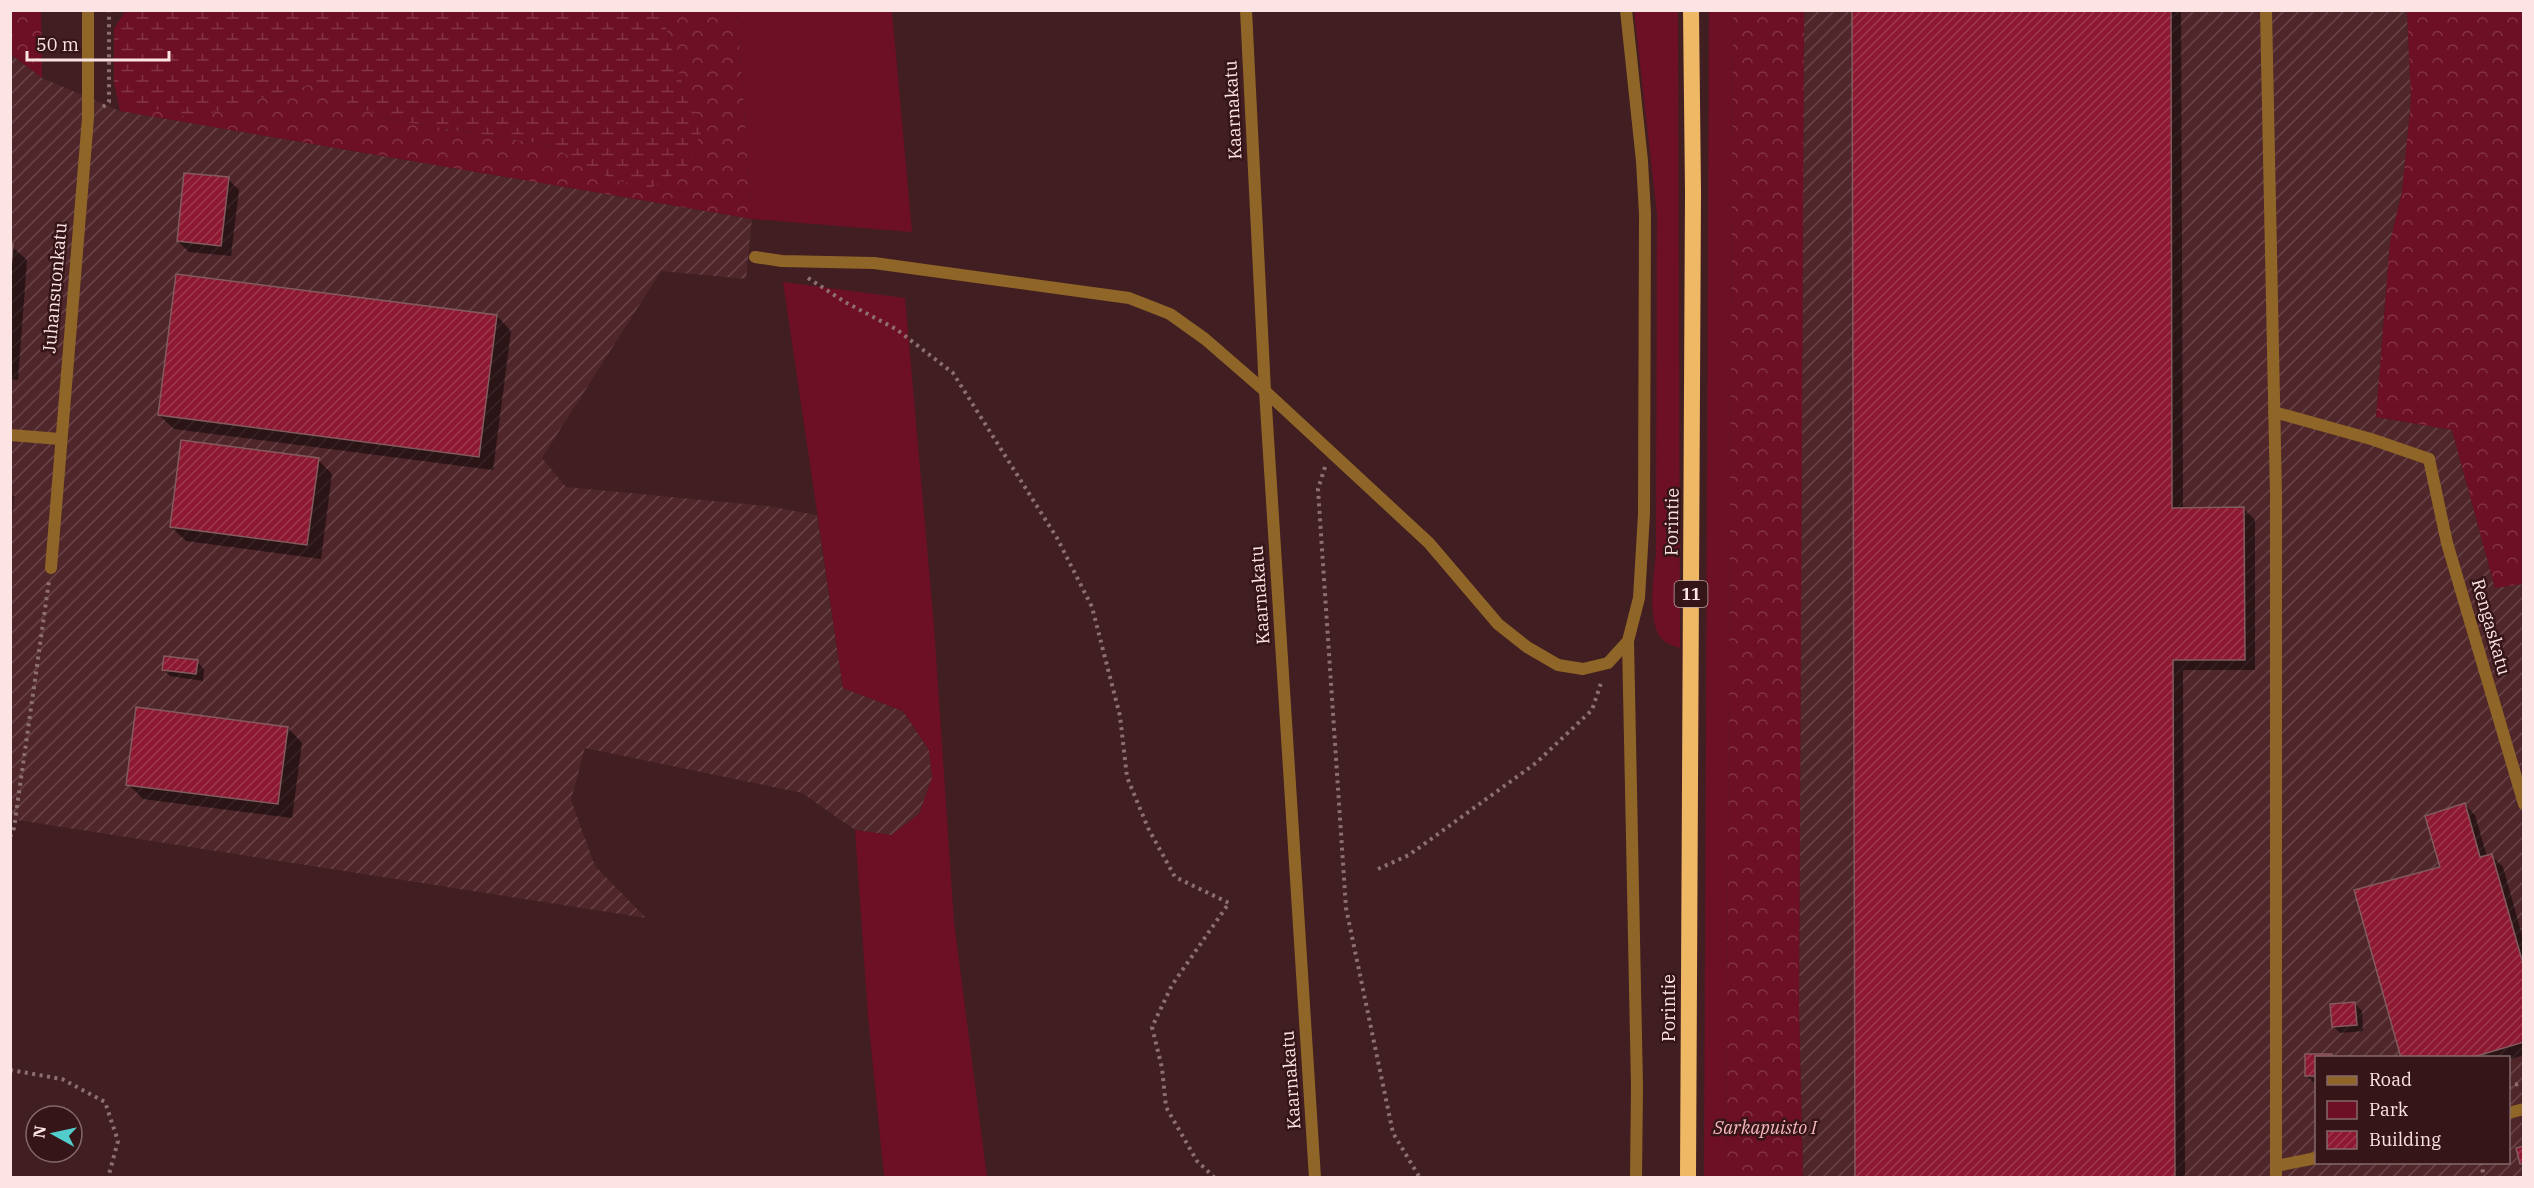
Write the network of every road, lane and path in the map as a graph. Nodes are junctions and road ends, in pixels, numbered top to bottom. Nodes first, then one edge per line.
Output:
1 (87, 10) edge
2 (109, 10) edge
3 (1246, 10) edge
4 (1626, 10) edge
5 (1691, 10) edge
6 (2265, 10) edge
7 (88, 118) junction
8 (755, 257) dead end
9 (782, 261) junction
10 (1265, 391) junction
11 (2274, 412) junction
12 (10, 435) edge
13 (60, 440) junction
14 (1330, 451) junction
15 (51, 568) joint
16 (1628, 641) junction
17 (1608, 663) junction
18 (2523, 804) edge
19 (10, 837) edge
20 (1378, 869) dead end
21 (10, 1070) edge
22 (2315, 1158) edge
23 (2276, 1172) edge
24 (108, 1178) edge
25 (1215, 1178) edge
26 (1315, 1178) edge
27 (1420, 1178) edge
28 (1636, 1178) edge
29 (1688, 1178) edge

1 - 7 street, Juhansuonkatu
2 - 7 path
3 - 10 street, Kaarnakatu
4 - 16 street
5 - 29 highway, Porintie / 11
6 - 11 street
7 - 13 street, Juhansuonkatu
8 - 9 street
9 - 10 street
9 - 25 path
10 - 14 street
10 - 26 street, Kaarnakatu
11 - 18 street, Rengaskatu
11 - 23 street
12 - 13 street
13 - 15 street, Juhansuonkatu
14 - 17 street
14 - 27 path
15 - 19 path
16 - 17 street
16 - 28 street
17 - 20 path
21 - 24 path
22 - 23 street

